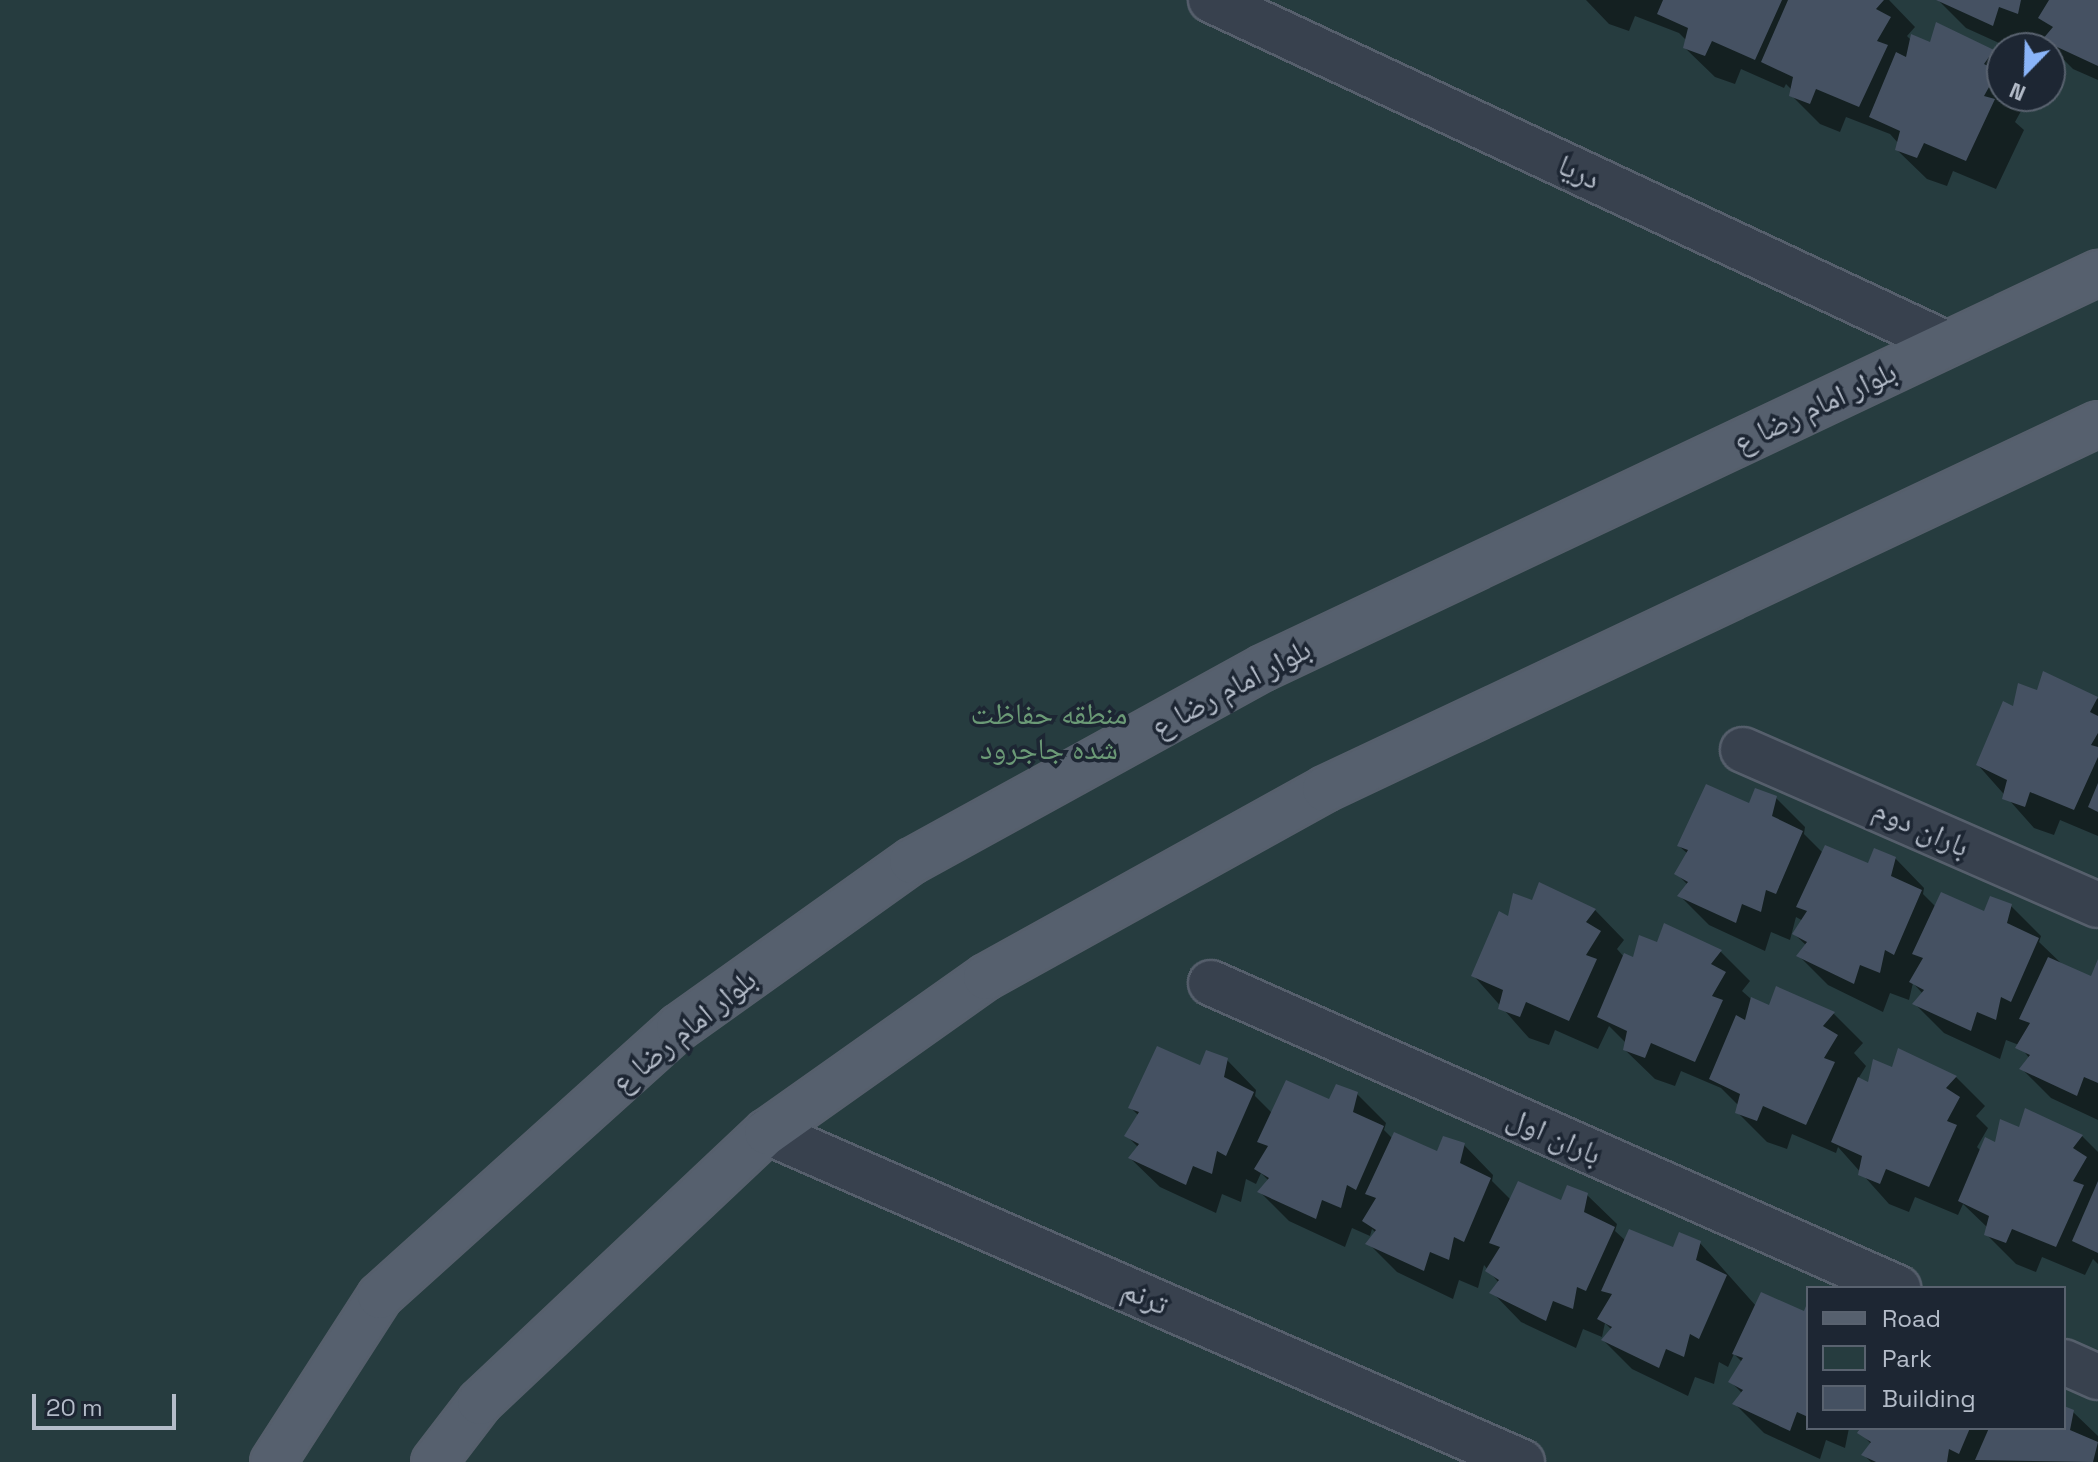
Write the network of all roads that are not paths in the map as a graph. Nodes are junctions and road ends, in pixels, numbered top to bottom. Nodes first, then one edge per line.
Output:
1 (1211, 0) edge
2 (2098, 273) edge
3 (1947, 344) junction
4 (2098, 424) edge
5 (1743, 750) dead end
6 (2098, 905) edge
7 (1211, 983) dead end
8 (767, 1132) junction
9 (1893, 1286) edge
10 (2066, 1363) edge
11 (2098, 1377) edge
12 (273, 1462) edge
13 (434, 1462) edge
14 (1522, 1462) edge

1 - 3 street, دریا
2 - 3 main road, بلوار امام رضا ع
3 - 12 main road, بلوار امام رضا ع
4 - 8 main road
5 - 6 street, باران دوم
7 - 9 street, باران اول
8 - 13 main road
8 - 14 street, ترنم
10 - 11 street

